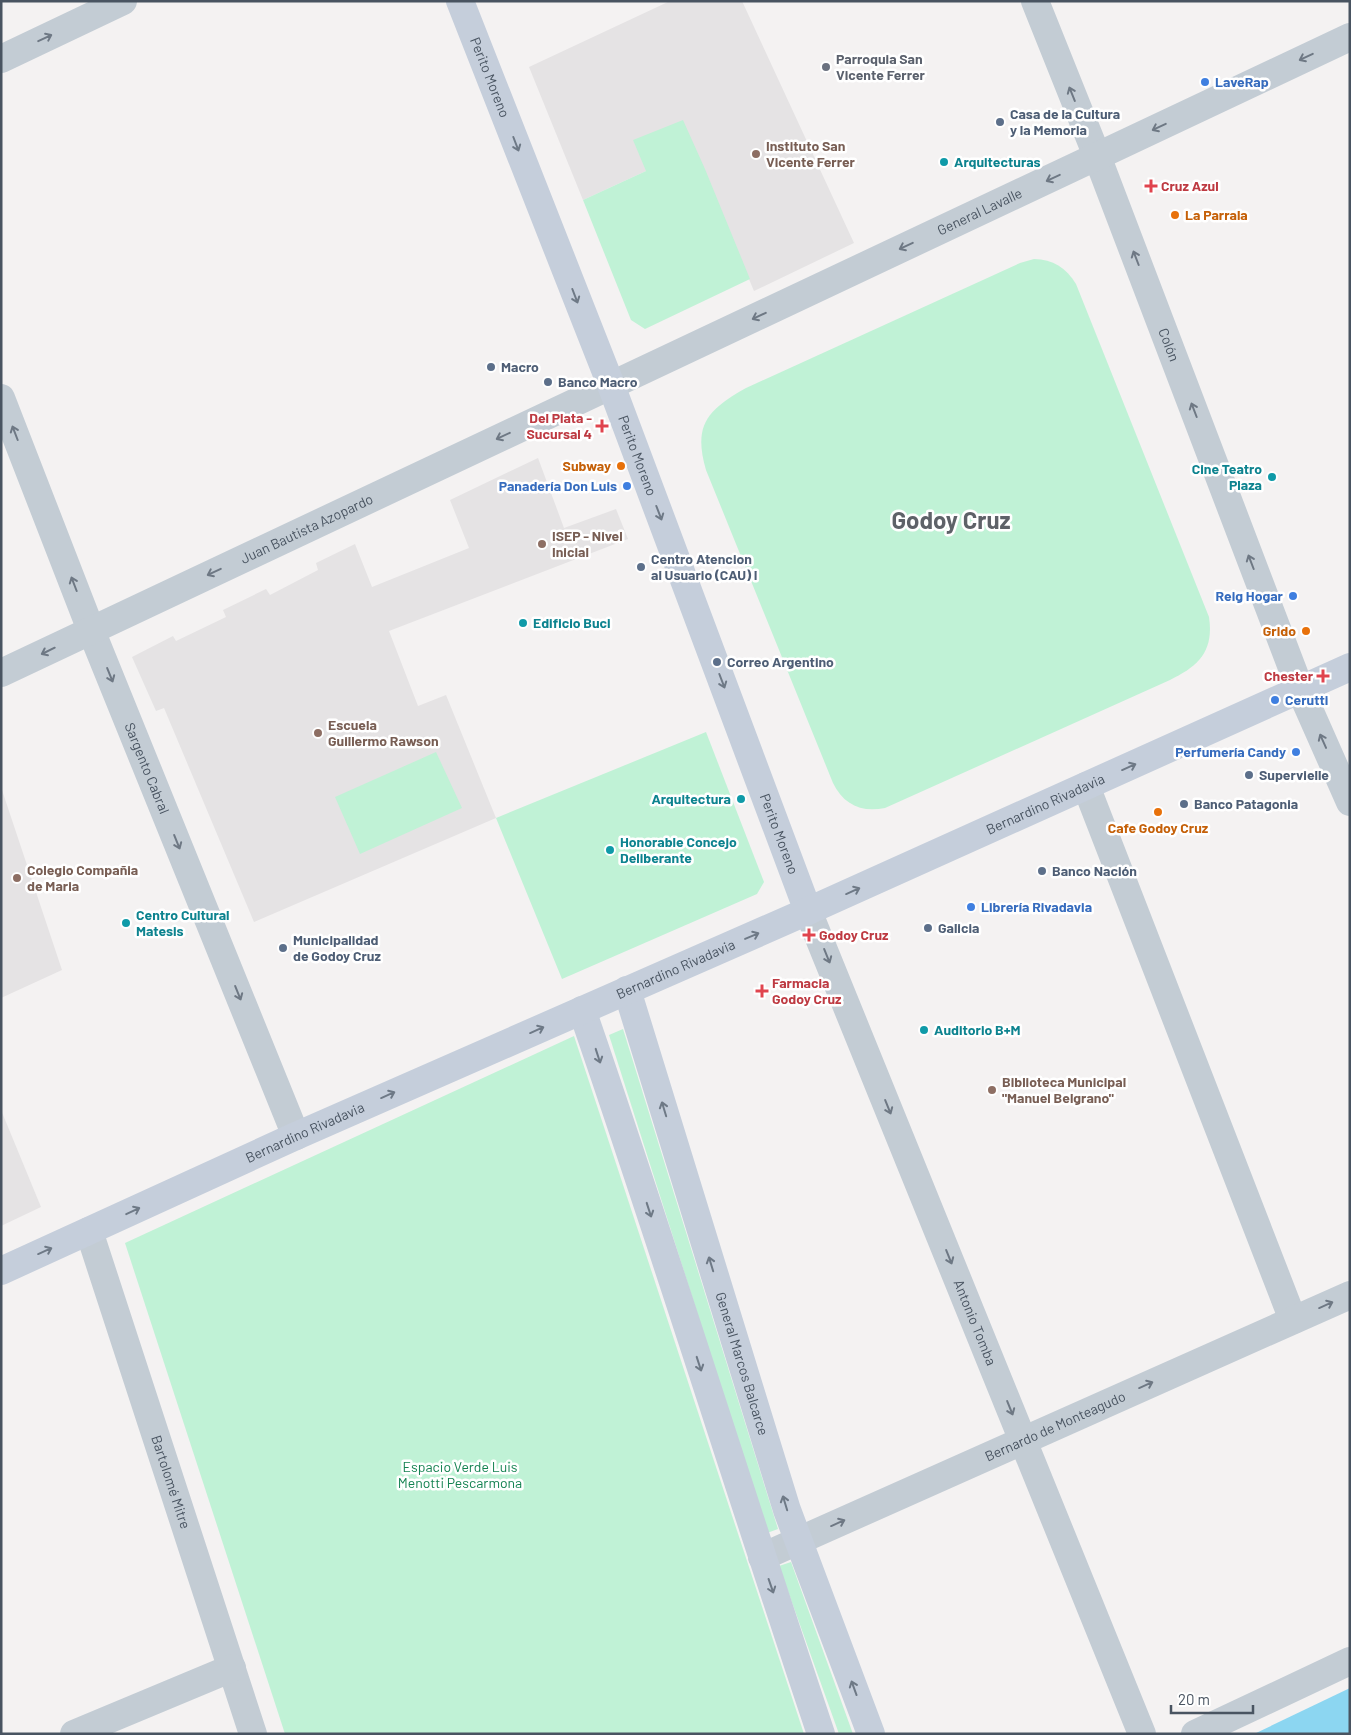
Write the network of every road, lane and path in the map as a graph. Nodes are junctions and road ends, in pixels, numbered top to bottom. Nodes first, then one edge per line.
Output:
1 (123, 1) edge
2 (460, 1) edge
3 (1035, 1) edge
4 (1350, 37) edge
5 (1, 59) edge
6 (1097, 156) junction
7 (611, 385) junction
8 (1, 398) edge
9 (92, 630) junction
10 (1350, 667) edge
11 (1, 673) edge
12 (1300, 689) junction
13 (1086, 786) junction
14 (1350, 802) edge
15 (808, 911) junction
16 (627, 990) junction
17 (582, 1010) junction
18 (296, 1136) junction
19 (89, 1231) junction
20 (1, 1270) edge
21 (1350, 1295) edge
22 (1293, 1320) junction
23 (1023, 1439) junction
24 (800, 1541) junction
25 (762, 1557) junction
26 (1350, 1661) edge
27 (232, 1668) junction
28 (74, 1734) edge
29 (253, 1734) edge
30 (821, 1734) edge
31 (871, 1734) edge
32 (1142, 1734) edge
33 (1195, 1734) edge

5 -> 1 street
2 -> 7 main road, Perito Moreno
6 -> 3 street, Colón
4 -> 6 street, General Lavalle
6 -> 7 street, General Lavalle
12 -> 6 street, Colón
7 -> 9 street, Juan Bautista Azopardo
7 -> 15 main road, Perito Moreno
9 -> 8 street, Sargento Cabral
9 -> 11 street, Juan Bautista Azopardo
9 -> 18 street, Sargento Cabral
10 - 12 main road, Bernardino Rivadavia
13 -> 12 main road, Bernardino Rivadavia
14 -> 12 street, Colón
15 -> 13 main road, Bernardino Rivadavia
13 - 22 street
16 -> 15 main road, Bernardino Rivadavia
15 -> 23 street, Antonio Tomba
16 - 17 main road, Bernardino Rivadavia
24 -> 16 main road, General Marcos Balcarce
18 -> 17 main road, Bernardino Rivadavia
17 -> 25 main road
19 -> 18 main road, Bernardino Rivadavia
20 -> 19 main road, Bernardino Rivadavia
19 - 27 street, Bartolomé Mitre
22 -> 21 street, Bernardo de Monteagudo
23 -> 22 street, Bernardo de Monteagudo
24 -> 23 street, Bernardo de Monteagudo
23 - 32 street, Antonio Tomba
24 - 25 street, Bernardo de Monteagudo
31 -> 24 main road, General Marcos Balcarce
25 -> 30 main road
26 - 33 street
27 - 28 street
27 - 29 street, Bartolomé Mitre

